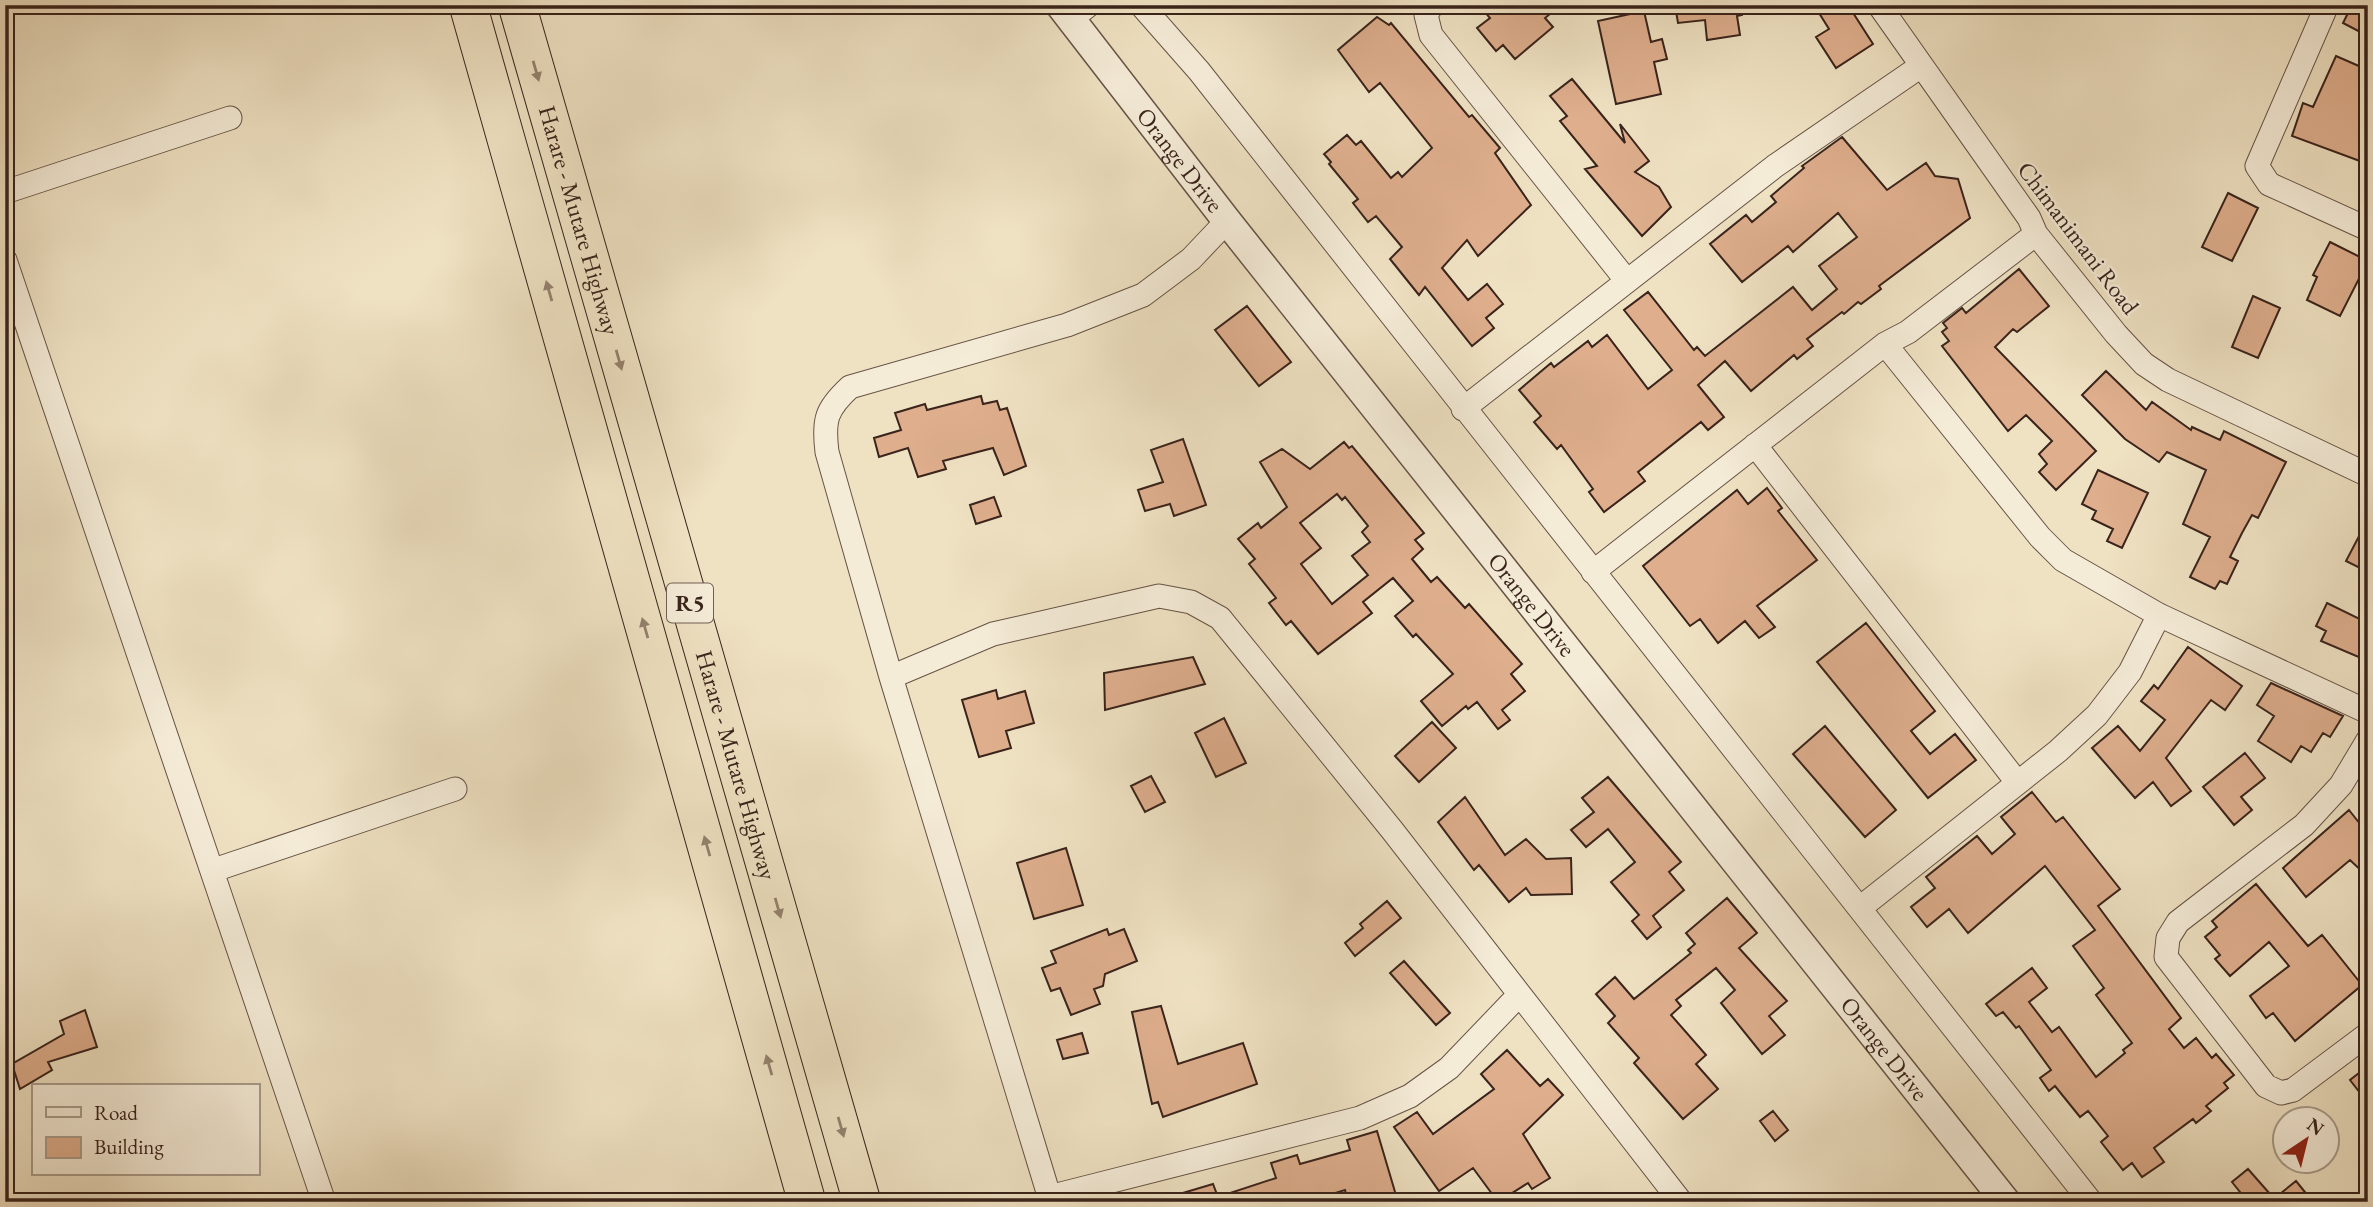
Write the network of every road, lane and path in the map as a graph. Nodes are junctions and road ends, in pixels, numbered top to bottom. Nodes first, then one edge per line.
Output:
1 (468, 5) edge
2 (517, 5) edge
3 (1141, 5) edge
4 (1432, 5) edge
5 (1879, 5) edge
6 (2327, 5) edge
7 (1073, 10) edge
8 (1921, 66) junction
9 (230, 118) dead end
10 (5, 192) edge
11 (1227, 220) junction
12 (2368, 229) edge
13 (2036, 234) junction
14 (5, 260) edge
15 (1627, 281) junction
16 (1885, 344) junction
17 (1463, 409) junction
18 (1755, 445) junction
19 (2368, 475) edge
20 (1593, 572) junction
21 (2159, 615) junction
22 (891, 677) junction
23 (2368, 712) edge
24 (2368, 740) edge
25 (2017, 782) junction
26 (455, 789) dead end
27 (214, 870) junction
28 (1860, 908) junction
29 (1519, 995) junction
30 (2368, 1034) edge
31 (1050, 1199) edge
32 (324, 1202) edge
33 (807, 1202) edge
34 (862, 1202) edge
35 (1681, 1202) edge
36 (2006, 1202) edge
37 (2091, 1202) edge

33 -> 1 highway, Harare - Mutare Highway / R5
2 -> 34 highway, Harare - Mutare Highway / R5
3 - 17 street
4 - 15 street
5 - 8 street, Chimanimani Road
6 - 12 street
7 - 11 street, Orange Drive
8 - 13 street, Chimanimani Road
8 - 15 street
9 - 10 street
11 - 22 street
11 - 36 street, Orange Drive
13 - 16 street
13 - 19 street, Chimanimani Road
14 - 27 street
15 - 17 street
16 - 18 street
16 - 21 street
17 - 20 street
18 - 20 street
18 - 25 street
20 - 28 street
21 - 23 street
21 - 25 street
22 - 29 street
22 - 31 street
24 - 30 street
25 - 28 street
26 - 27 street
27 - 32 street
28 - 37 street
29 - 31 street
29 - 35 street

